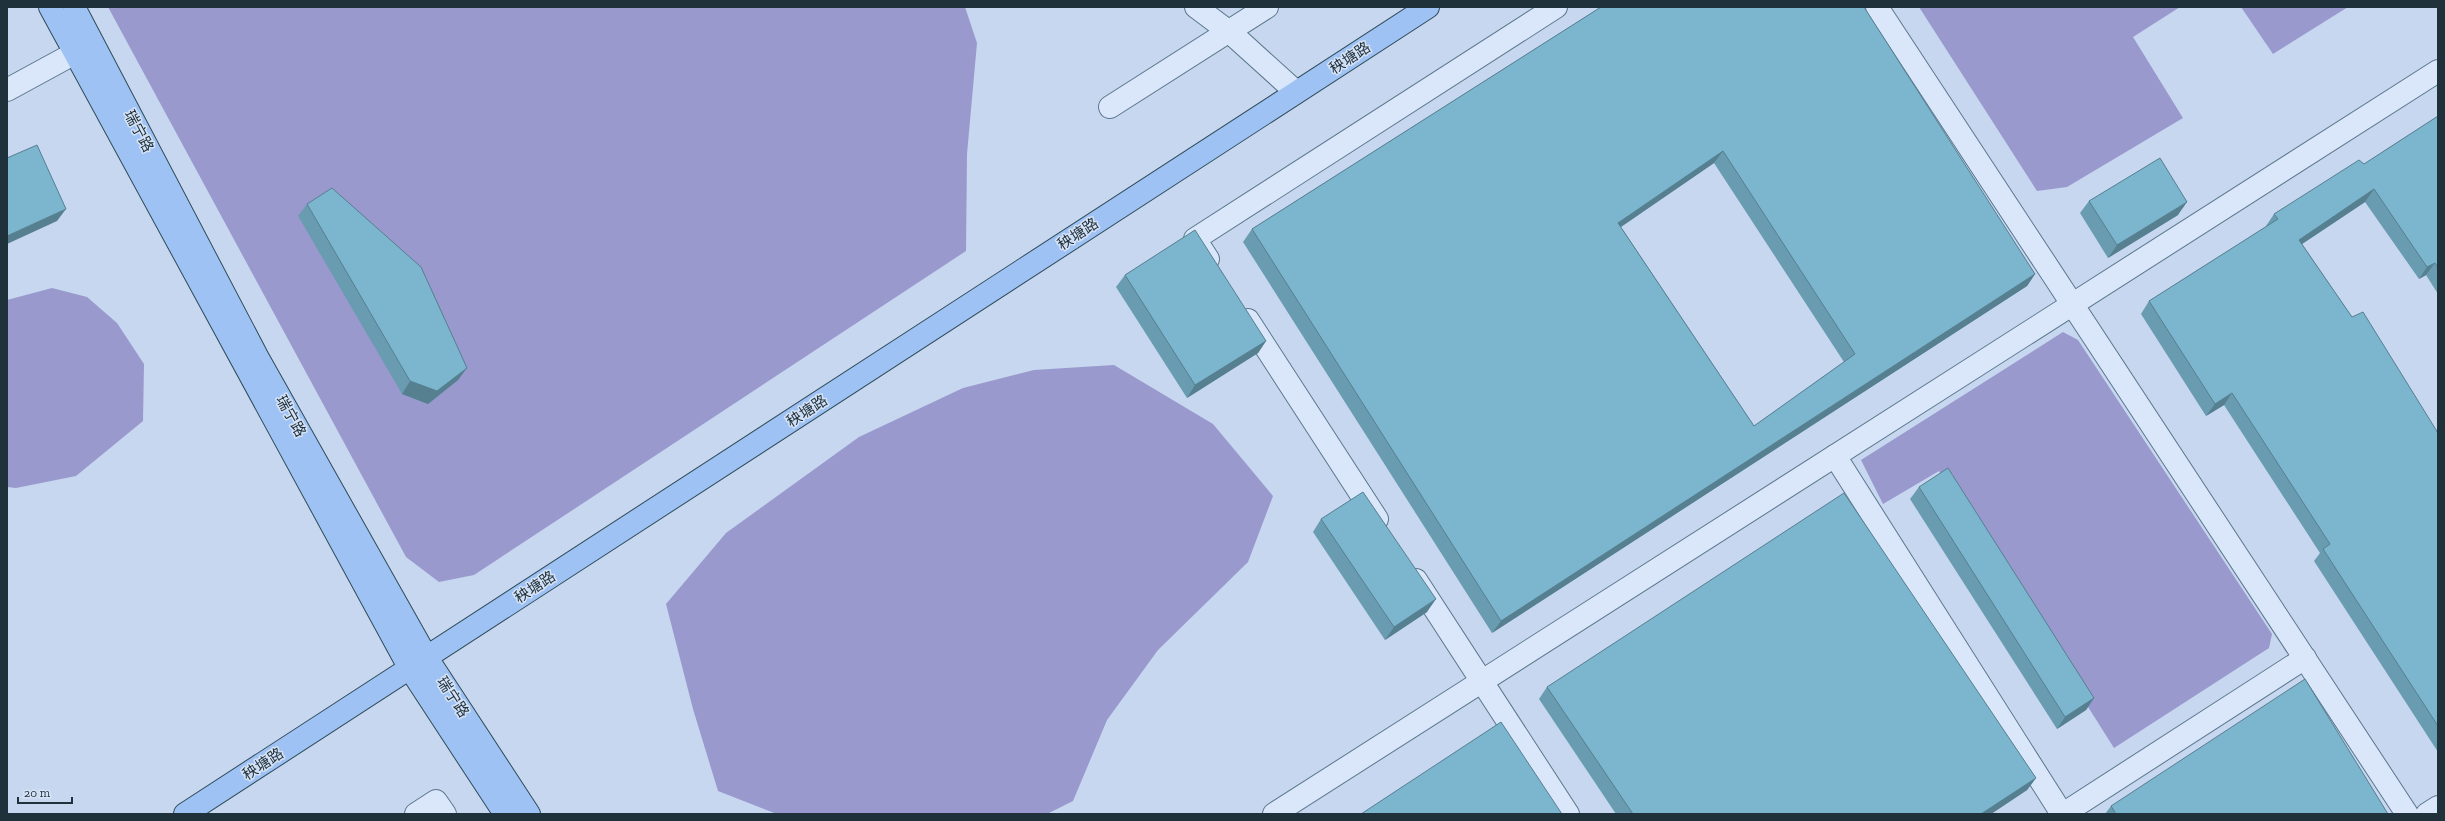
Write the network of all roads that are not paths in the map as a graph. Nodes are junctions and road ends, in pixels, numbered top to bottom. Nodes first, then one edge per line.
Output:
1 (50, 7) edge
2 (74, 7) edge
3 (1196, 7) edge
4 (1267, 7) edge
5 (1428, 7) edge
6 (1556, 7) edge
7 (1877, 7) edge
8 (1228, 32) junction
9 (75, 53) junction
10 (2438, 71) edge
11 (8, 87) edge
12 (1296, 92) junction
13 (1110, 107) dead end
14 (1221, 279) edge
15 (2072, 304) junction
16 (1238, 306) edge
17 (1835, 456) junction
18 (1386, 534) edge
19 (1404, 561) edge
20 (2304, 658) junction
21 (419, 663) junction
22 (1482, 682) junction
23 (2438, 807) edge
24 (185, 814) edge
25 (416, 814) edge
26 (445, 814) edge
27 (505, 814) edge
28 (529, 814) edge
29 (1274, 814) edge
30 (1568, 814) edge
31 (2062, 814) edge
32 (2407, 814) edge
33 (2427, 814) edge

1 - 9 main road, 瑞宁路
2 - 21 main road, 瑞宁路
3 - 8 street
4 - 8 street
5 - 12 main road, 秧塘路
6 - 14 street
7 - 15 street
8 - 12 street
8 - 13 street
9 - 11 street
9 - 21 main road, 瑞宁路
10 - 15 street
12 - 21 main road, 秧塘路
15 - 17 street
15 - 20 street
16 - 18 street
17 - 22 street
17 - 31 street
19 - 22 street
20 - 31 street
20 - 32 street
21 - 24 main road, 秧塘路
21 - 27 main road, 瑞宁路
21 - 28 main road, 瑞宁路
22 - 29 street
22 - 30 street
23 - 33 street
25 - 26 street

